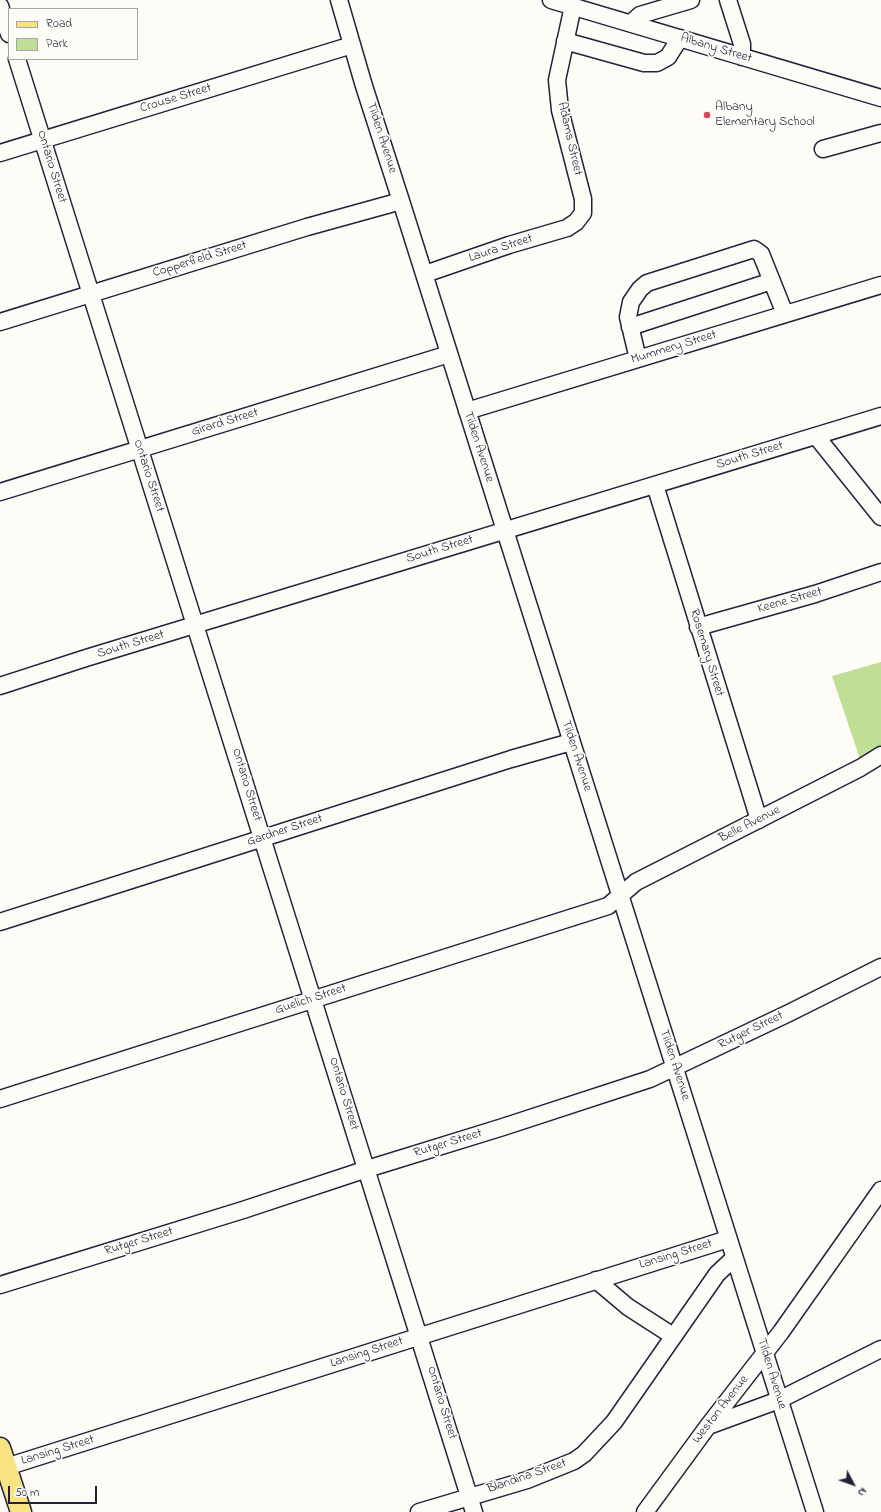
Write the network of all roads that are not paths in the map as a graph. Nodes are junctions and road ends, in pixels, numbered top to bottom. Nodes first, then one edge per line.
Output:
1 (339, 0) edge
2 (551, 0) edge
3 (691, 0) edge
4 (728, 0) edge
5 (0, 6) edge
6 (573, 6) junction
7 (631, 23) junction
8 (8, 31) edge
9 (680, 38) junction
10 (565, 41) junction
11 (352, 45) junction
12 (742, 57) junction
13 (17, 60) edge
14 (881, 98) edge
15 (881, 133) edge
16 (42, 140) junction
17 (823, 148) dead end
18 (0, 153) edge
19 (402, 200) junction
20 (576, 222) joint
21 (425, 274) junction
22 (772, 281) junction
23 (881, 285) edge
24 (91, 294) junction
25 (785, 314) junction
26 (0, 322) edge
27 (630, 327) junction
28 (449, 354) junction
29 (638, 359) junction
30 (467, 411) junction
31 (881, 416) edge
32 (816, 436) junction
33 (140, 450) junction
34 (655, 486) junction
35 (0, 492) edge
36 (881, 516) edge
37 (505, 530) junction
38 (881, 572) edge
39 (196, 626) junction
40 (698, 627) junction
41 (0, 686) edge
42 (571, 742) junction
43 (881, 755) edge
44 (759, 820) junction
45 (263, 838) junction
46 (620, 897) junction
47 (0, 922) edge
48 (881, 967) edge
49 (314, 999) junction
50 (676, 1068) junction
51 (0, 1099) edge
52 (367, 1169) junction
53 (881, 1190) edge
54 (728, 1239) junction
55 (734, 1258) junction
56 (596, 1280) junction
57 (0, 1285) edge
58 (419, 1336) junction
59 (673, 1336) junction
60 (881, 1349) edge
61 (765, 1353) junction
62 (779, 1400) junction
63 (708, 1426) junction
64 (0, 1448) edge
65 (6, 1467) junction
66 (470, 1496) junction
67 (21, 1512) edge
68 (419, 1512) edge
69 (474, 1512) edge
70 (645, 1512) edge
71 (816, 1512) edge

1 - 11 street, Tilden Avenue
2 - 6 street, Albany Street
3 - 7 street
4 - 12 street
5 - 8 street
6 - 7 street, Albany Street
6 - 10 street, Adams Street
7 - 9 street, Albany Street
9 - 10 street
9 - 12 street, Albany Street
10 - 20 street, Adams Street
11 - 16 street, Crouse Street
11 - 19 street, Tilden Avenue
12 - 14 street, Albany Street
13 - 16 street, Ontario Street
15 - 17 street
16 - 18 street, Crouse Street
16 - 24 street, Ontario Street
19 - 21 street, Tilden Avenue
19 - 24 street, Copperfield Street
20 - 21 street, Laura Street
21 - 28 street, Tilden Avenue
22 - 25 street
22 - 27 street
22 - 27 street
23 - 25 street, Mummery Street
24 - 26 street, Copperfield Street
24 - 33 street, Ontario Street
25 - 29 street, Mummery Street
27 - 29 street
28 - 30 street, Tilden Avenue
28 - 33 street, Girard Street
29 - 30 street, Mummery Street
30 - 37 street, Tilden Avenue
31 - 32 street, South Street
32 - 34 street, South Street
32 - 36 street
33 - 35 street, Girard Street
33 - 39 street, Ontario Street
34 - 37 street, South Street
34 - 40 street, Rosemary Street
37 - 39 street, South Street
37 - 42 street, Tilden Avenue
38 - 40 street, Keene Street
39 - 41 street, South Street
39 - 45 street, Ontario Street
40 - 44 street, Rosemary Street
42 - 45 street, Gardner Street
42 - 46 street, Tilden Avenue
43 - 44 street, Belle Avenue
44 - 46 street, Belle Avenue
45 - 47 street, Gardner Street
45 - 49 street, Ontario Street
46 - 49 street, Guelich Street
46 - 50 street, Tilden Avenue
48 - 50 street, Rutger Street
49 - 51 street, Guelich Street
49 - 52 street, Ontario Street
50 - 52 street, Rutger Street
50 - 54 street, Tilden Avenue
52 - 57 street, Rutger Street
52 - 58 street, Ontario Street
53 - 61 street, Weston Avenue
54 - 55 street, Tilden Avenue
54 - 56 street, Lansing Street
55 - 59 street, Blandina Street
55 - 61 street, Tilden Avenue
56 - 58 street, Lansing Street
56 - 59 street
58 - 65 street, Lansing Street
58 - 66 street, Ontario Street
59 - 66 street, Blandina Street
60 - 62 street
61 - 62 street, Tilden Avenue
61 - 63 street, Weston Avenue
62 - 63 street
62 - 71 street, Tilden Avenue
63 - 70 street, Weston Avenue
64 - 65 main road
65 - 67 main road
66 - 68 street, Blandina Street
66 - 69 street, Ontario Street

